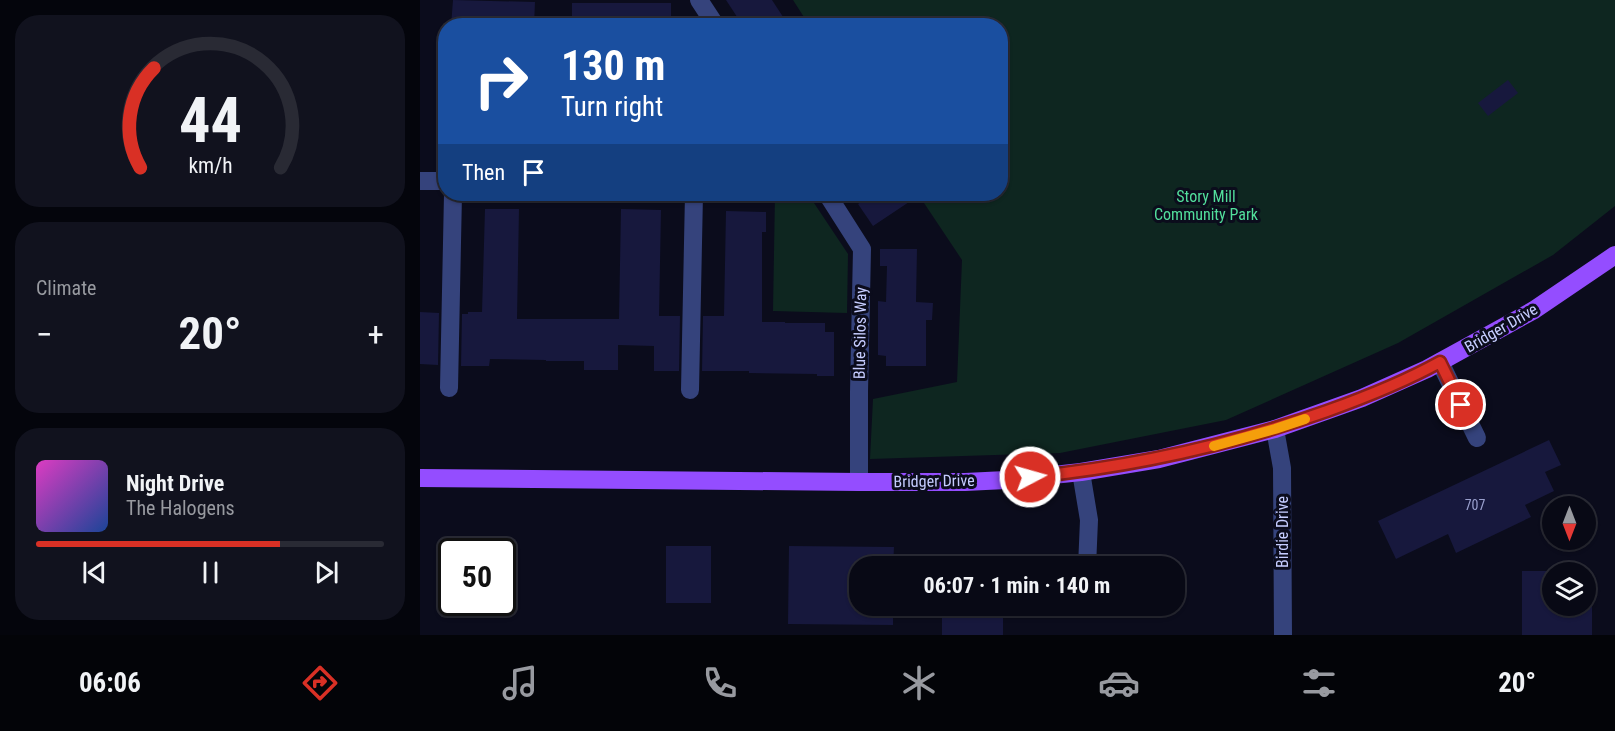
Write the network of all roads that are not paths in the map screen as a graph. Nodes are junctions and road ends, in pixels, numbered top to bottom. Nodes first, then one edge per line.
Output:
1 (699, 0) edge
2 (711, 18) edge
3 (420, 181) edge
4 (438, 181) edge
5 (453, 201) edge
6 (694, 201) edge
7 (831, 201) edge
8 (1615, 255) edge
9 (1440, 362) junction
10 (449, 388) dead end
11 (690, 390) dead end
12 (1275, 429) junction
13 (1477, 438) dead end
14 (1081, 472) junction
15 (420, 478) edge
16 (859, 482) junction
17 (1087, 556) edge
18 (1283, 635) edge

1 - 2 street
3 - 4 street
5 - 10 street
6 - 11 street
7 - 16 street, Blue Silos Way
8 - 9 main road, Bridger Drive
9 - 12 main road, Bridger Drive
9 - 13 street
12 - 14 main road, Bridger Drive
12 - 18 street, Birdie Drive
14 - 16 main road, Bridger Drive
14 - 17 street
15 - 16 main road, Bridger Drive

